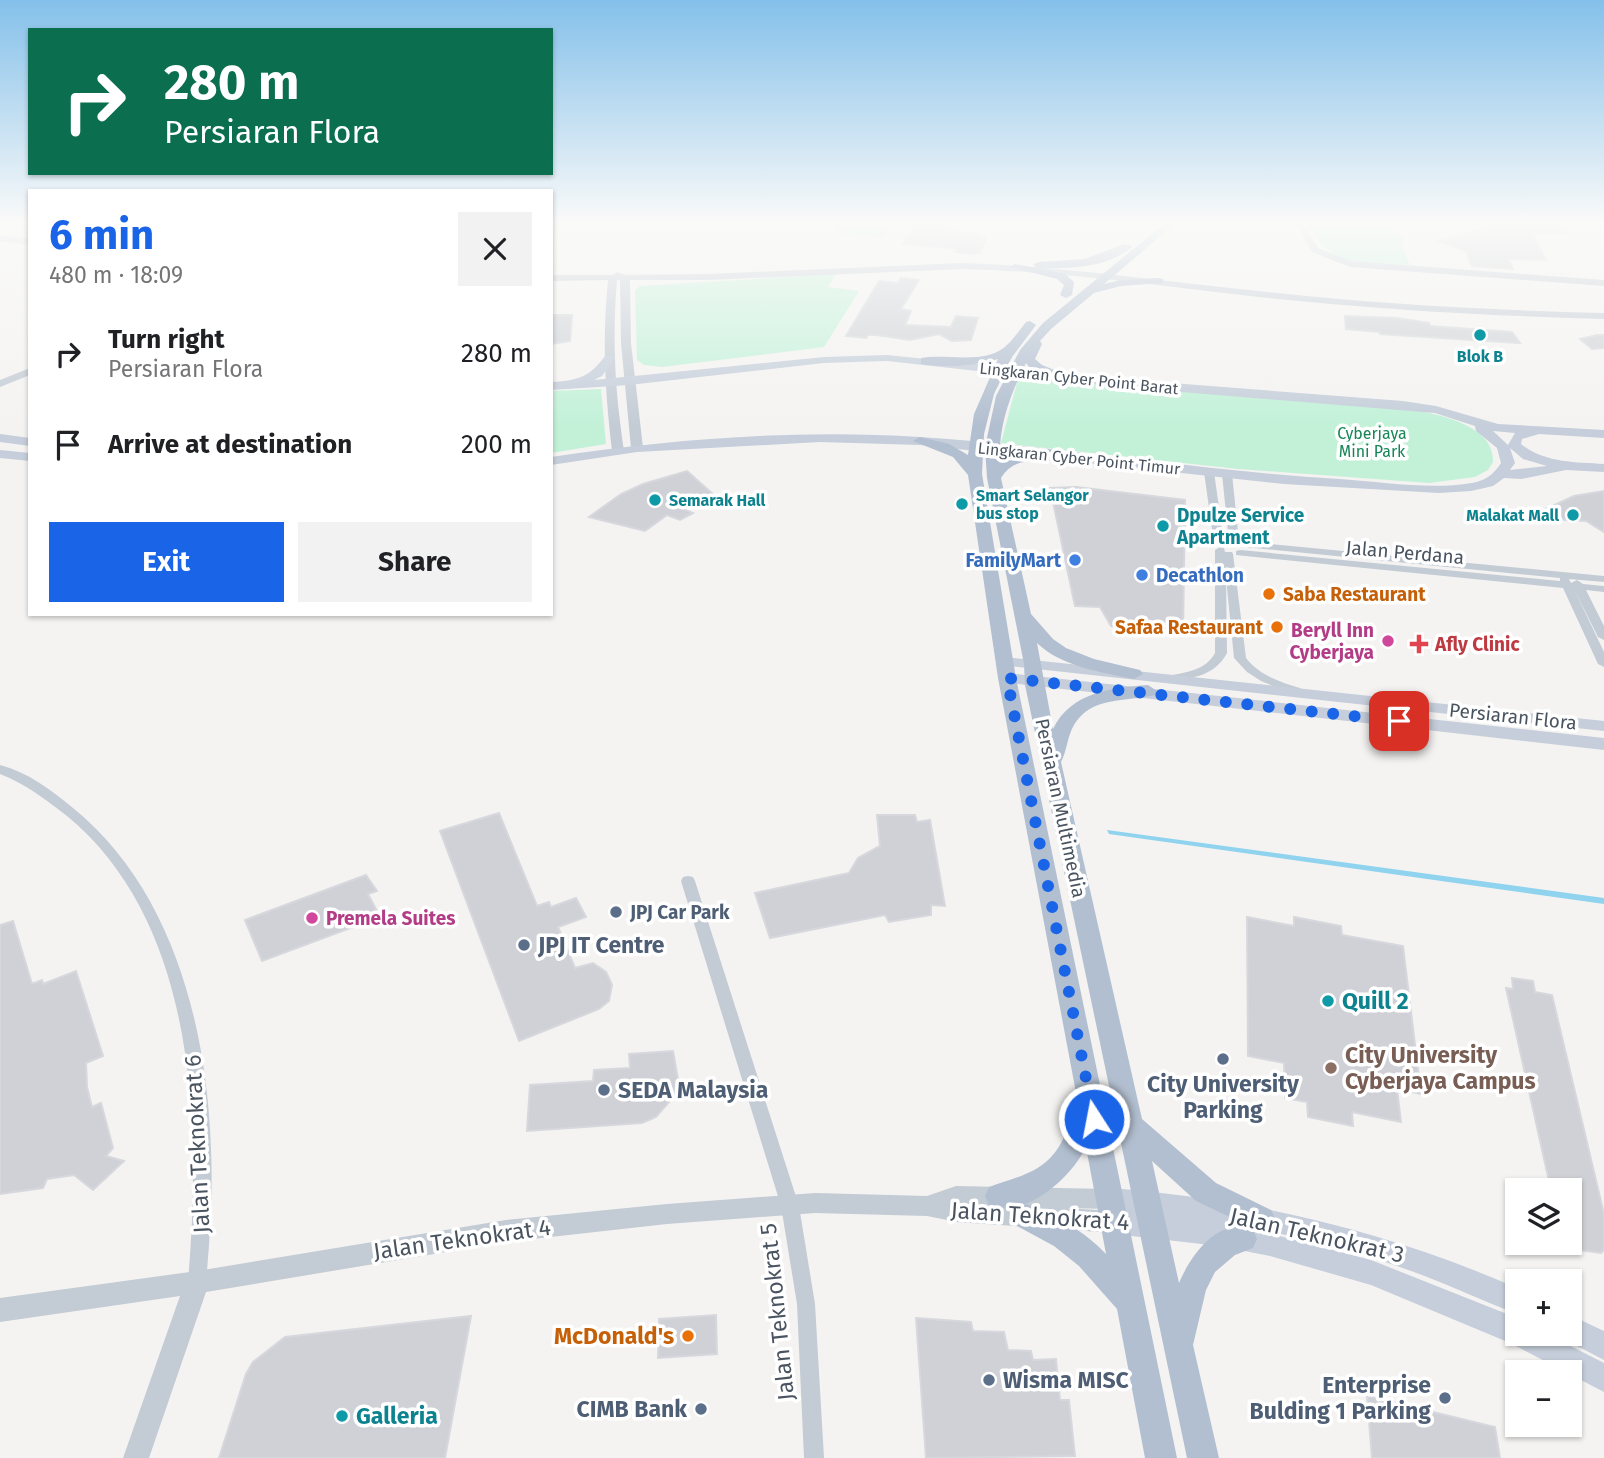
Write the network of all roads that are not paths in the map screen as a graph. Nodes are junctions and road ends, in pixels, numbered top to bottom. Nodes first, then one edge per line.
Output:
1 (612, 291) edge
2 (622, 291) edge
3 (1072, 291) edge
4 (1081, 291) edge
5 (1090, 291) edge
6 (1287, 291) edge
7 (1073, 297) junction
8 (1604, 313) edge
9 (1058, 315) junction
10 (1011, 349) junction
11 (609, 358) junction
12 (925, 361) junction
13 (628, 364) junction
14 (28, 365) edge
15 (1006, 371) junction
16 (28, 372) edge
17 (0, 377) edge
18 (664, 377) junction
19 (1068, 378) junction
20 (629, 381) junction
21 (609, 383) junction
22 (0, 384) edge
23 (557, 386) edge
24 (1461, 418) junction
25 (1563, 433) junction
26 (1604, 435) edge
27 (0, 438) edge
28 (920, 441) junction
29 (28, 442) edge
30 (974, 446) junction
31 (992, 447) junction
32 (637, 448) junction
33 (618, 451) junction
34 (0, 454) edge
35 (1056, 455) junction
36 (28, 457) edge
37 (553, 461) edge
38 (1566, 466) junction
39 (1604, 468) edge
40 (1209, 472) junction
41 (975, 474) junction
42 (1227, 474) junction
43 (1501, 474) junction
44 (994, 478) junction
45 (1230, 548) junction
46 (1604, 579) edge
47 (1571, 581) junction
48 (1604, 589) edge
49 (1018, 598) junction
50 (1604, 637) edge
51 (1604, 664) edge
52 (1006, 670) junction
53 (1033, 672) junction
54 (1133, 674) junction
55 (1172, 678) junction
56 (1148, 691) junction
57 (1301, 693) junction
58 (1604, 720) edge
59 (1575, 722) junction
60 (1604, 726) edge
61 (1604, 744) edge
62 (1052, 765) junction
63 (0, 769) edge
64 (688, 881) dead end
65 (1089, 1093) junction
66 (1130, 1125) junction
67 (999, 1196) junction
68 (790, 1206) junction
69 (927, 1206) junction
70 (1112, 1211) junction
71 (1149, 1212) junction
72 (1027, 1217) junction
73 (1252, 1229) junction
74 (197, 1282) junction
75 (1505, 1296) edge
76 (1130, 1303) junction
77 (0, 1310) edge
78 (1505, 1327) edge
79 (1582, 1334) edge
80 (1544, 1346) edge
81 (1604, 1346) edge
82 (1180, 1351) junction
83 (1604, 1378) edge
84 (136, 1458) edge
85 (814, 1458) edge
86 (1161, 1458) edge
87 (1203, 1458) edge

1 - 11 street
2 - 13 street
3 - 7 main road
4 - 7 main road, Persiaran Multimedia
5 - 7 main road
6 - 8 street
7 - 9 main road, Persiaran Multimedia
7 - 10 main road, Persiaran Multimedia
9 - 15 main road, Persiaran Multimedia
9 - 19 main road
10 - 12 main road
10 - 15 main road, Persiaran Multimedia
11 - 21 street
11 - 23 main road
12 - 15 main road, Lingkaran Cyber Point Barat
12 - 18 main road, Lingkaran Cyber Point Barat
13 - 18 main road
13 - 20 street
14 - 17 street
15 - 19 main road, Lingkaran Cyber Point Barat
15 - 30 main road, Persiaran Multimedia
15 - 31 main road, Persiaran Multimedia
16 - 22 street
18 - 20 main road, Lingkaran Cyber Point Barat
19 - 24 main road, Lingkaran Cyber Point Barat
20 - 21 main road, Lingkaran Cyber Point Barat
20 - 32 street
21 - 23 main road, Lingkaran Cyber Point Barat
21 - 33 street
24 - 25 main road, Lingkaran Cyber Point Barat
24 - 43 main road
25 - 26 main road, Lingkaran Cyber Point Barat
25 - 38 main road
27 - 29 main road
28 - 30 main road, Lingkaran Cyber Point Timur
28 - 32 main road, Lingkaran Cyber Point Timur
28 - 41 main road
30 - 31 main road, Lingkaran Cyber Point Timur
30 - 41 main road, Persiaran Multimedia
31 - 35 main road, Lingkaran Cyber Point Timur
31 - 44 main road, Persiaran Multimedia
32 - 33 main road, Lingkaran Cyber Point Timur
33 - 37 main road, Lingkaran Cyber Point Timur
34 - 36 main road
35 - 40 main road, Lingkaran Cyber Point Timur
35 - 44 main road
38 - 39 main road, Lingkaran Cyber Point Timur
38 - 43 main road, Lingkaran Cyber Point Timur
40 - 42 main road, Lingkaran Cyber Point Timur
40 - 45 street
41 - 52 main road, Persiaran Multimedia
42 - 43 main road, Lingkaran Cyber Point Timur
42 - 45 street
44 - 49 main road, Persiaran Multimedia
45 - 47 street, Jalan Perdana
45 - 55 street
45 - 57 street
46 - 47 street, Jalan Perdana
47 - 48 street, Jalan Perdana
47 - 50 street
47 - 51 street
49 - 53 main road, Persiaran Multimedia
49 - 54 main road
52 - 53 main road, Persiaran Flora
52 - 65 main road, Persiaran Multimedia
53 - 54 main road, Persiaran Flora
53 - 56 main road, Persiaran Flora
53 - 62 main road, Persiaran Multimedia
54 - 55 main road, Persiaran Flora
55 - 57 main road, Persiaran Flora
56 - 61 main road, Persiaran Flora
56 - 62 main road
57 - 59 main road, Persiaran Flora
58 - 59 main road
59 - 60 main road, Persiaran Flora
62 - 66 main road, Persiaran Multimedia
63 - 74 street, Jalan Teknokrat 6
64 - 68 street, Jalan Teknokrat 5
65 - 67 main road
65 - 70 main road, Persiaran Multimedia
66 - 71 main road, Persiaran Multimedia
66 - 73 main road
67 - 69 street, Jalan Teknokrat 4
67 - 70 street, Jalan Teknokrat 4
68 - 69 street, Jalan Teknokrat 4
68 - 74 street, Jalan Teknokrat 4
68 - 85 street, Jalan Teknokrat 5
69 - 72 street, Jalan Teknokrat 4
70 - 71 main road, Jalan Teknokrat 4
70 - 72 street, Jalan Teknokrat 4
70 - 76 main road, Persiaran Multimedia
71 - 73 main road, Jalan Teknokrat 3
71 - 82 main road, Persiaran Multimedia
72 - 76 main road
73 - 75 main road, Jalan Teknokrat 3
73 - 78 main road, Jalan Teknokrat 3
73 - 82 main road
74 - 77 street, Jalan Teknokrat 4
74 - 84 street, Jalan Teknokrat 6
76 - 86 main road, Persiaran Multimedia
79 - 81 main road
80 - 83 main road, Jalan Teknokrat 3
82 - 87 main road, Persiaran Multimedia

